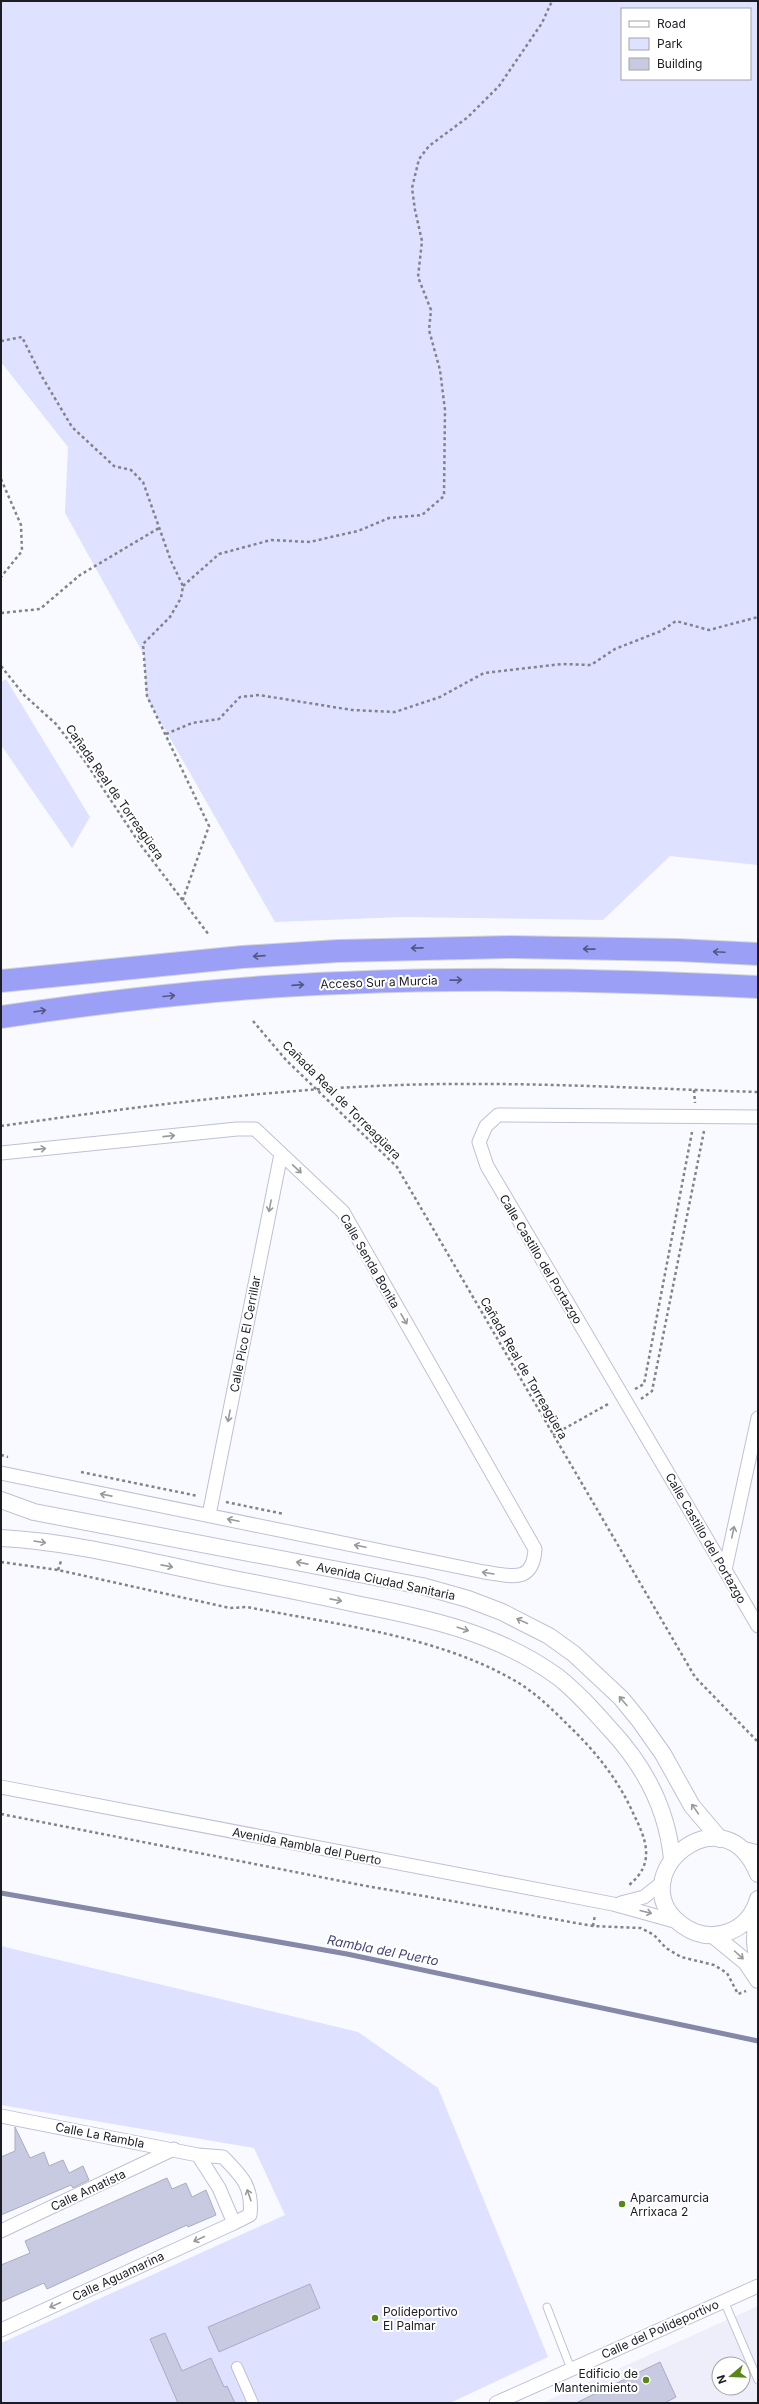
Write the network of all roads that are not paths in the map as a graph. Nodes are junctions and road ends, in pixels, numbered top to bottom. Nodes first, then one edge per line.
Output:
1 (758, 954) edge
2 (1, 981) edge
3 (758, 987) edge
4 (1, 1017) edge
5 (758, 1117) edge
6 (1, 1154) edge
7 (281, 1154) junction
8 (758, 1418) edge
9 (1, 1473) edge
10 (1, 1500) edge
11 (209, 1515) junction
12 (1, 1538) edge
13 (725, 1570) junction
14 (758, 1626) edge
15 (1, 1787) edge
16 (720, 1839) junction
17 (738, 1846) junction
18 (758, 1852) edge
19 (672, 1859) junction
20 (758, 1874) edge
21 (664, 1881) junction
22 (757, 1903) edge
23 (613, 1904) junction
24 (678, 1922) junction
25 (713, 1935) junction
26 (758, 1970) edge
27 (755, 1985) edge
28 (1, 2116) edge
29 (174, 2149) junction
30 (198, 2155) junction
31 (234, 2223) junction
32 (1, 2231) edge
33 (758, 2286) edge
34 (724, 2301) junction
35 (547, 2307) dead end
36 (1, 2330) edge
37 (237, 2367) dead end
38 (571, 2369) junction
39 (758, 2380) edge
40 (253, 2403) edge
41 (496, 2403) edge

1 -> 2 highway
4 -> 3 highway, Acceso Sur a Murcia
5 - 13 street, Calle Castillo del Portazgo
6 -> 7 street, Calle Senda Bonita
7 -> 11 street, Calle Pico El Cerrillar
7 -> 11 street, Calle Senda Bonita
13 -> 8 street
11 -> 9 street
16 -> 10 street, Avenida Ciudad Sanitaria
12 -> 19 street
13 - 14 street, Calle Castillo del Portazgo
15 - 23 street, Avenida Rambla del Puerto
16 - 17 street
16 - 19 street
17 - 18 street
17 - 20 street
19 - 21 street
21 - 23 street, Avenida Rambla del Puerto
21 - 24 street
22 - 25 street
22 - 26 street
23 -> 24 street, Avenida Rambla del Puerto
24 - 25 street
25 -> 27 street
28 - 29 street, Calle La Rambla
29 - 30 street, Calle La Rambla
29 - 32 street, Calle Amatista
30 - 31 street
31 -> 30 street, Calle La Rambla
31 -> 36 street, Calle Aguamarina
33 - 34 street, Calle del Polideportivo
34 - 38 street, Calle del Polideportivo
34 - 39 lane
35 - 38 lane
37 - 40 street
38 - 41 street, Calle del Polideportivo

